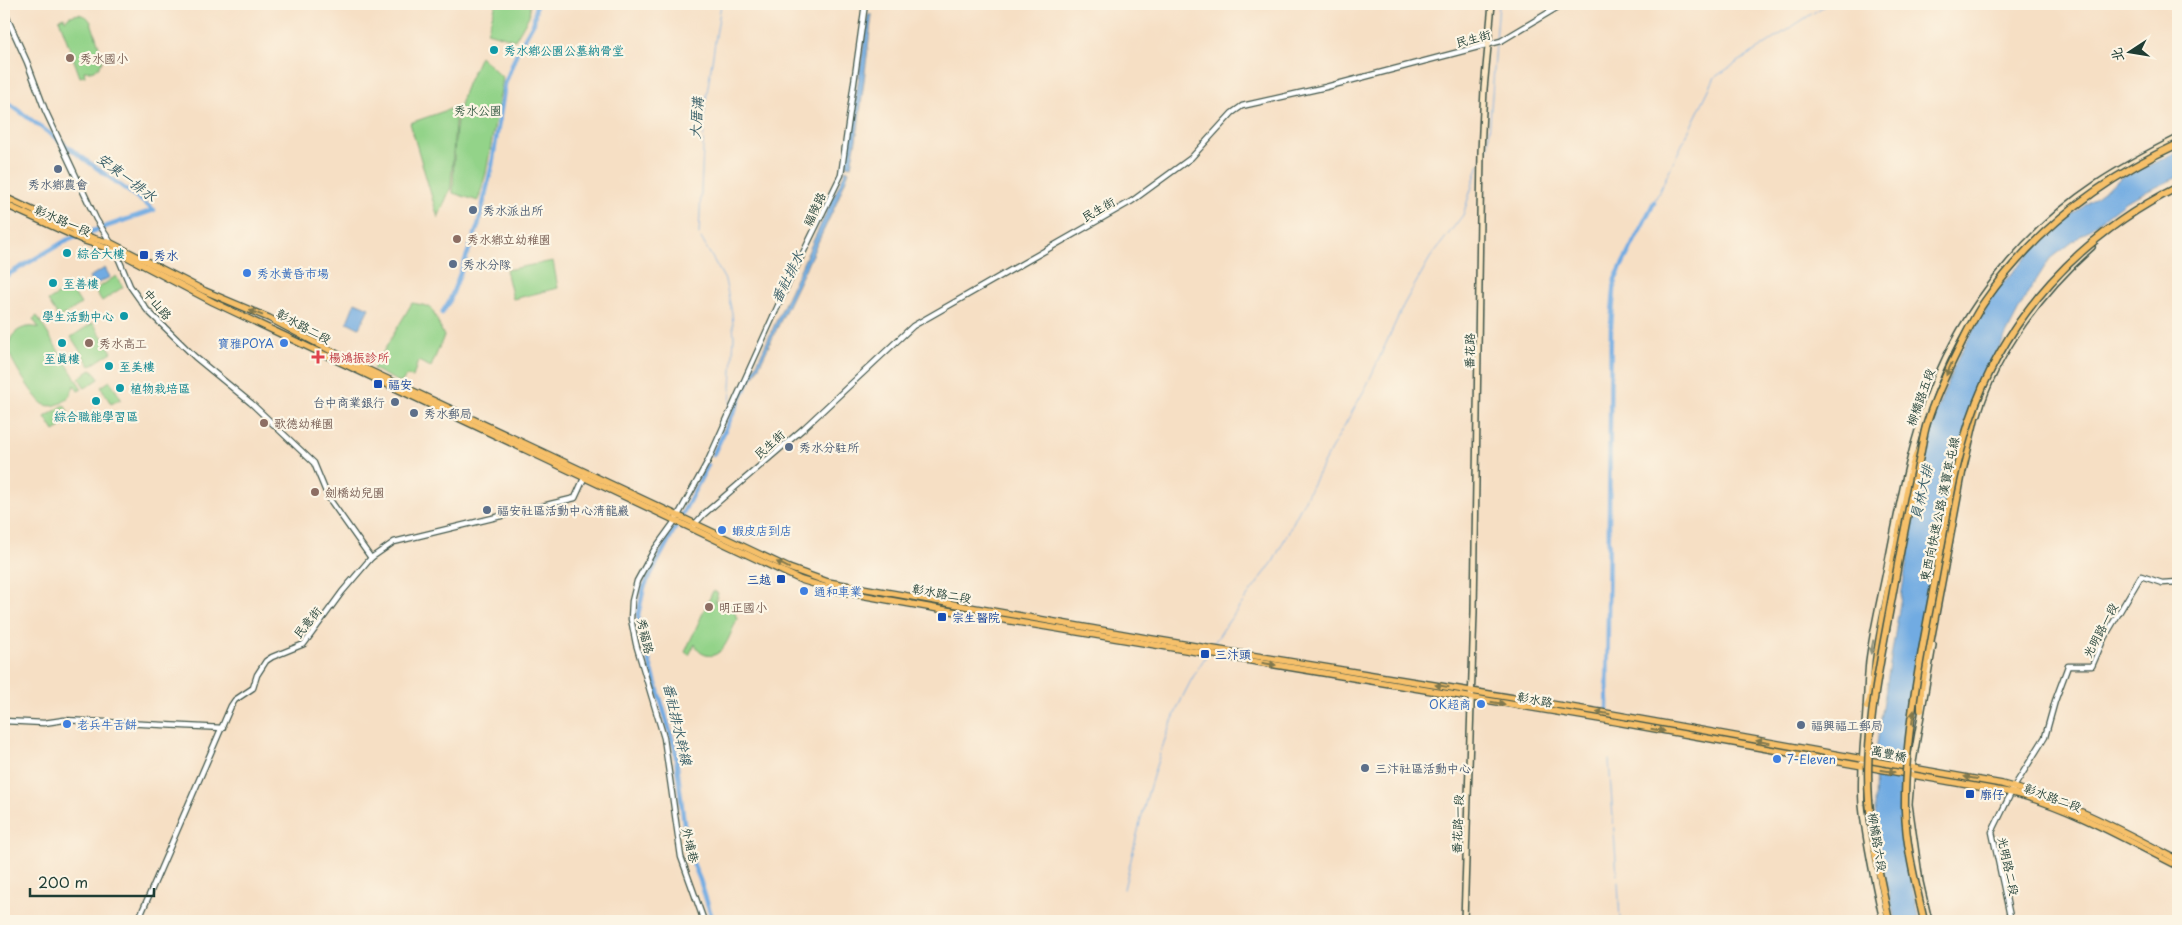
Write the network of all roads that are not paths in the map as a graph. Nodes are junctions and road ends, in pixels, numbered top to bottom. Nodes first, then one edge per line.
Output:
1 (864, 4) edge
2 (1492, 4) edge
3 (1563, 4) edge
4 (4, 11) edge
5 (1489, 44) junction
6 (2178, 138) edge
7 (2178, 144) edge
8 (2178, 189) edge
9 (4, 197) edge
10 (4, 204) edge
11 (71, 231) junction
12 (111, 243) junction
13 (116, 251) junction
14 (204, 294) junction
15 (1983, 386) junction
16 (1922, 445) junction
17 (586, 475) junction
18 (677, 518) junction
19 (694, 526) junction
20 (371, 558) junction
21 (2178, 582) edge
22 (1205, 651) junction
23 (1472, 691) junction
24 (1472, 698) junction
25 (1867, 707) junction
26 (1922, 710) junction
27 (4, 721) edge
28 (223, 728) junction
29 (1863, 758) junction
30 (1862, 765) junction
31 (1904, 770) junction
32 (669, 771) joint
33 (1912, 771) junction
34 (2014, 790) junction
35 (2178, 860) edge
36 (2178, 866) edge
37 (138, 921) edge
38 (704, 921) edge
39 (1464, 921) edge
40 (1883, 921) edge
41 (1889, 921) edge
42 (1924, 921) edge
43 (1929, 921) edge
44 (2011, 921) edge

1 - 18 street, 福陵路
2 - 5 main road, 番花路
3 - 5 street, 民生街
4 - 12 street, 中山路
5 - 19 street, 民生街
5 - 23 main road, 番花路
6 -> 25 main road, 柳橋路五段
7 -> 16 highway, bridge
8 - 15 highway, 東西向快速公路 漢寶草屯線, bridge
8 - 26 main road
9 - 11 main road, 彰水路一段
10 - 11 main road, 彰水路一段
11 - 12 main road, 彰水路一段
11 - 13 main road, 彰水路一段
12 - 13 street, 中山路
12 - 14 main road, 彰水路二段
13 - 14 main road, 彰水路二段
13 - 20 street, 中山路
14 - 17 main road, 彰水路二段
17 -> 14 main road, 彰水路二段
15 - 26 highway, bridge
42 -> 15 highway, 東西向快速公路 漢寶草屯線, bridge
16 - 25 highway
16 - 41 highway, bridge
17 - 18 main road, 彰水路二段
17 - 20 street, 民意街
18 - 19 main road, 彰水路二段
18 - 32 street, 秀福路
19 - 22 main road, 彰水路二段
20 - 28 street, 民意街
21 - 34 street, 光明路一段
23 -> 22 main road, 彰水路
22 -> 24 main road, 彰水路
23 - 24 main road, 番花路
29 -> 23 main road, 彰水路
24 -> 30 main road, 彰水路
24 - 39 main road, 番花路一段
25 - 29 main road, 柳橋路五段
26 - 33 main road
27 - 28 street
28 - 37 street, 民意街
29 - 30 main road, 柳橋路五段
29 - 31 main road, 萬豐橋
30 -> 31 main road, 萬豐橋
30 - 40 main road, 柳橋路六段
31 - 33 main road, 萬豐橋
32 - 38 street, 外埔巷
33 - 34 main road, 彰水路二段
33 - 43 main road
34 - 35 main road, 彰水路二段
34 - 36 main road, 彰水路二段
34 - 44 street, 光明路二段

